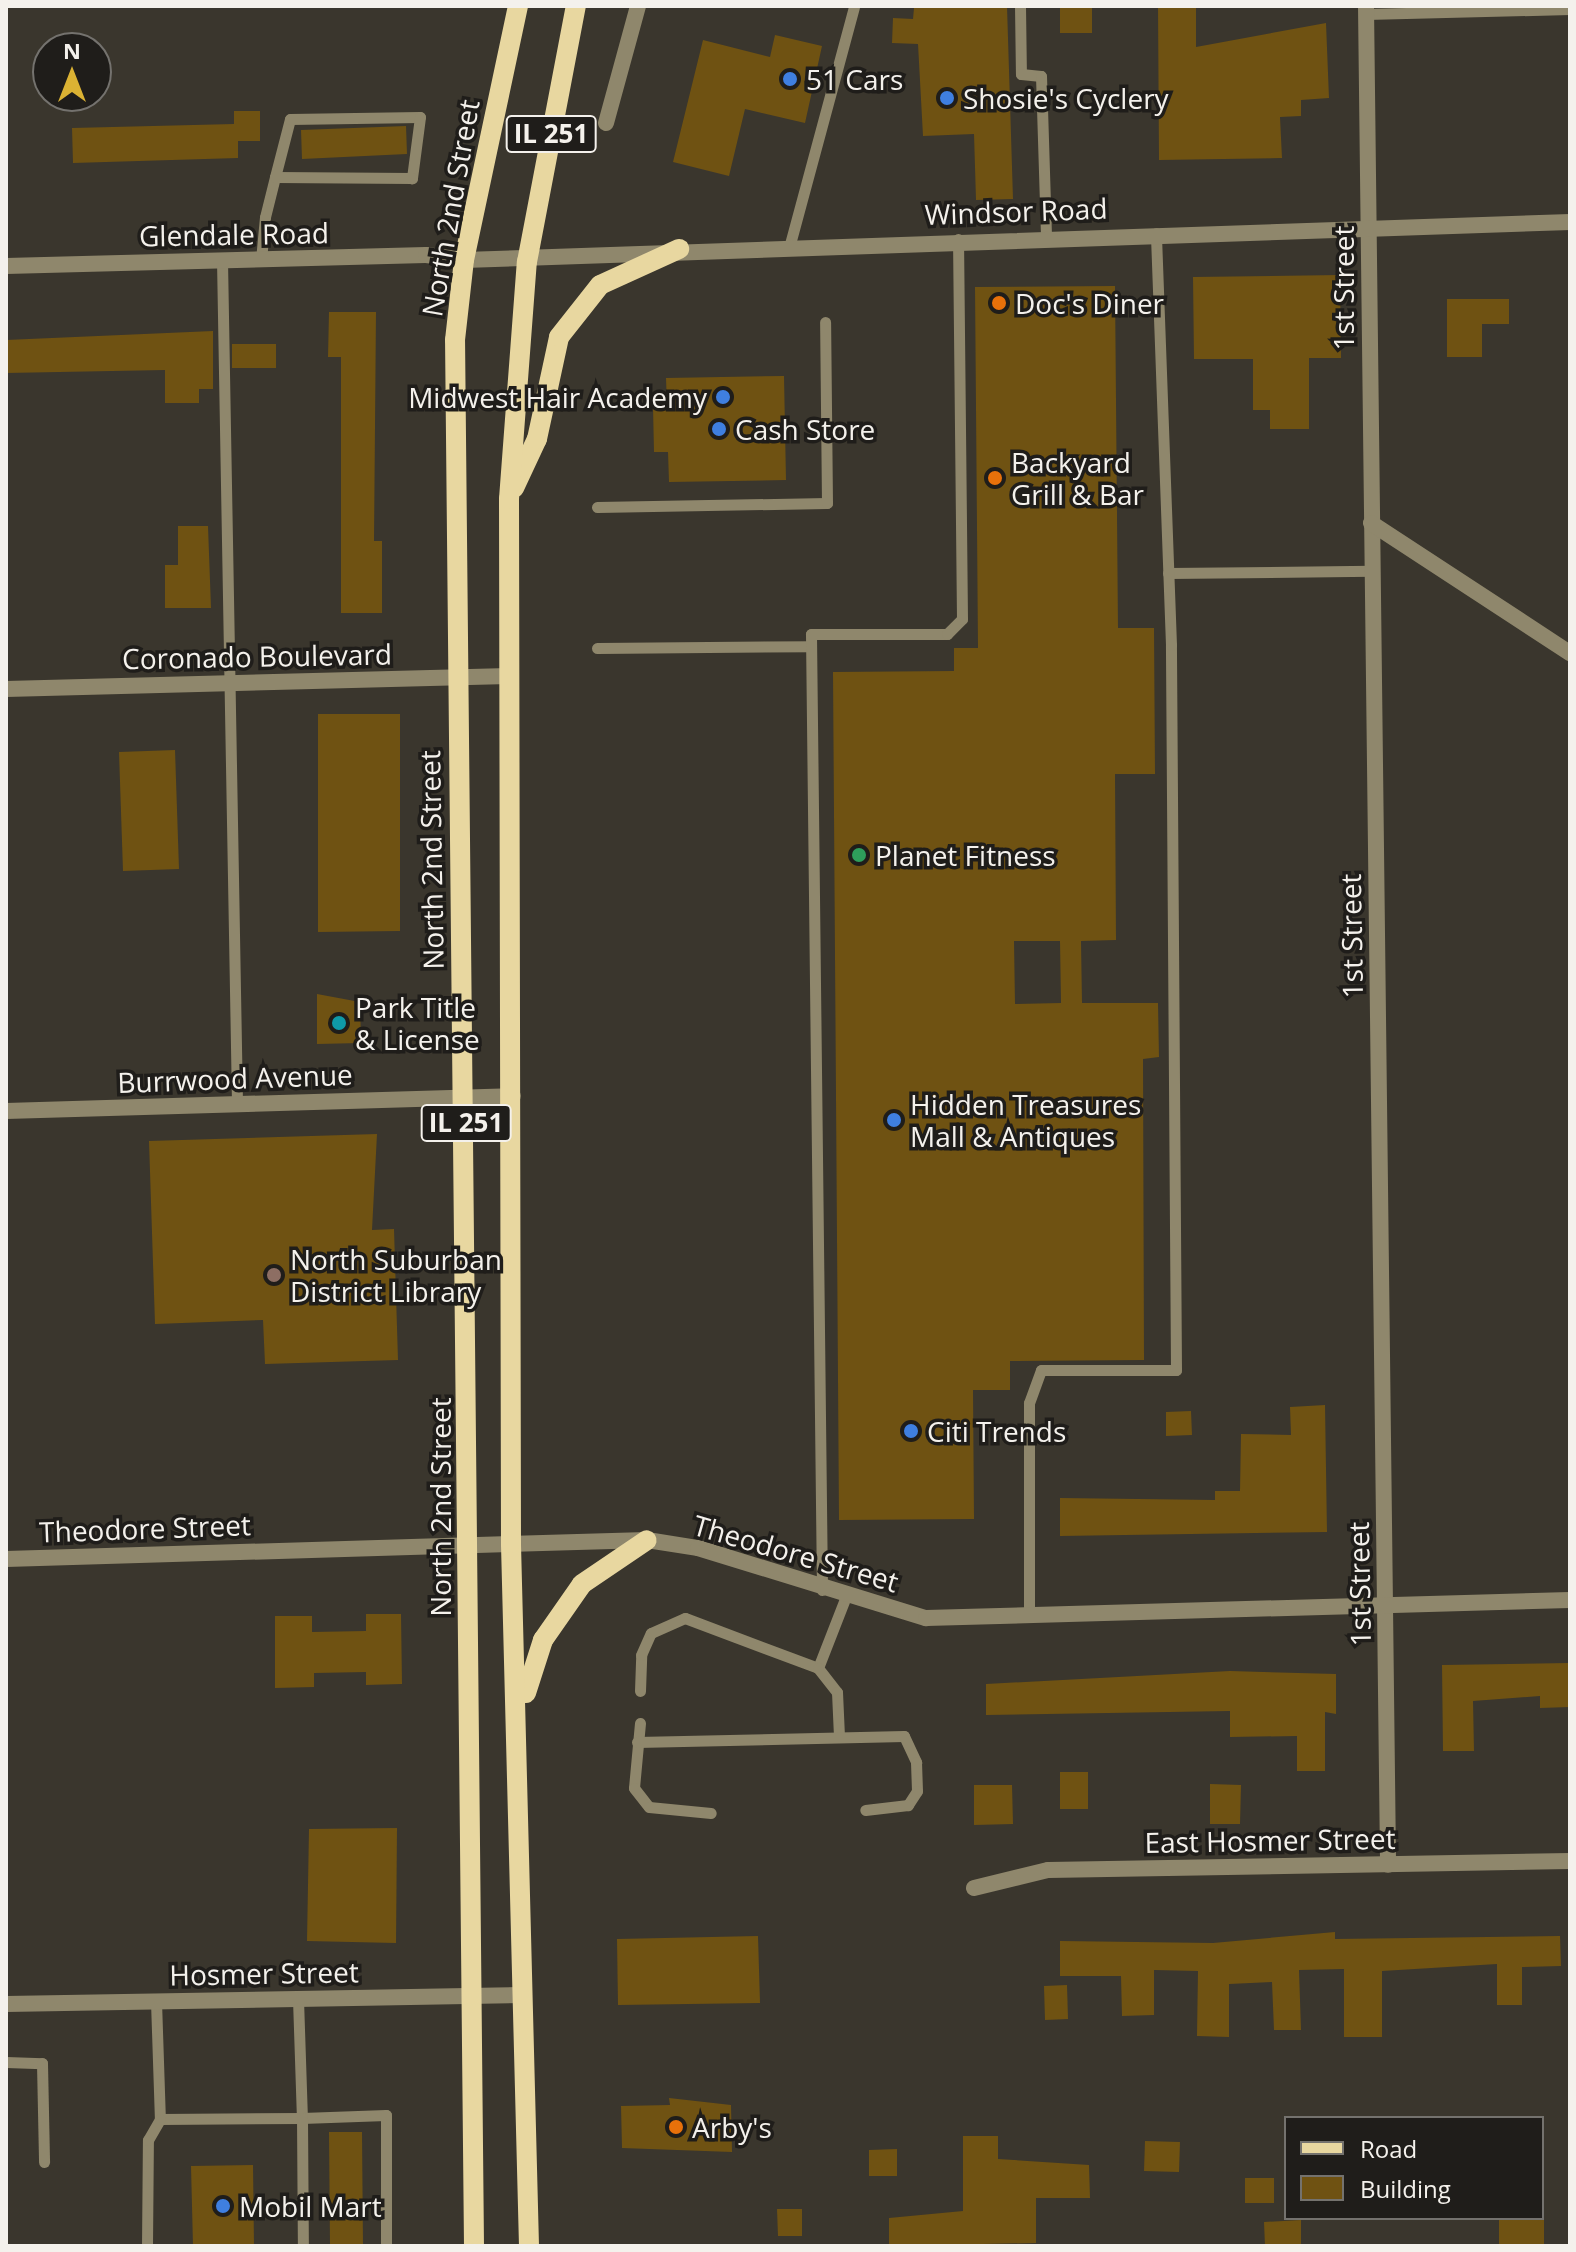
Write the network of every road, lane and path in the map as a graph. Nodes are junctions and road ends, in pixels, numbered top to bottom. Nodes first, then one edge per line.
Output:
1 (518, 6) edge
2 (576, 6) edge
3 (638, 6) edge
4 (854, 6) edge
5 (1020, 6) edge
6 (1570, 9) edge
7 (1366, 10) edge
8 (606, 123) dead end
9 (275, 177) junction
10 (1570, 222) edge
11 (1369, 227) junction
12 (1156, 233) junction
13 (1046, 236) junction
14 (958, 239) junction
15 (790, 244) junction
16 (679, 249) junction
17 (222, 260) junction
18 (261, 260) junction
19 (464, 260) junction
20 (527, 262) junction
21 (6, 266) edge
22 (825, 322) dead end
23 (509, 499) junction
24 (597, 507) dead end
25 (1371, 523) junction
26 (1372, 571) junction
27 (1168, 573) junction
28 (811, 646) junction
29 (597, 648) dead end
30 (1570, 653) edge
31 (509, 676) junction
32 (455, 677) junction
33 (232, 683) junction
34 (6, 689) edge
35 (513, 1096) junction
36 (466, 1097) junction
37 (237, 1104) junction
38 (6, 1111) edge
39 (647, 1540) junction
40 (511, 1543) junction
41 (468, 1545) junction
42 (6, 1559) edge
43 (822, 1590) junction
44 (846, 1596) junction
45 (1570, 1600) edge
46 (1385, 1609) junction
47 (1029, 1616) junction
48 (818, 1668) junction
49 (640, 1691) dead end
50 (521, 1716) junction
51 (640, 1723) dead end
52 (839, 1736) junction
53 (637, 1742) junction
54 (865, 1810) dead end
55 (711, 1813) dead end
56 (1570, 1861) edge
57 (1388, 1865) junction
58 (974, 1888) dead end
59 (523, 1995) junction
60 (472, 1996) junction
61 (298, 1999) junction
62 (156, 2001) junction
63 (6, 2004) edge
64 (6, 2062) edge
65 (302, 2118) junction
66 (160, 2119) junction
67 (44, 2162) dead end
68 (147, 2246) edge
69 (303, 2246) edge
70 (386, 2246) edge
71 (474, 2246) edge
72 (529, 2246) edge

1 - 19 main road, North 2nd Street / IL 251
2 - 20 main road, IL 251
3 - 8 street
4 - 15 lane
5 - 13 lane
6 - 7 lane
7 - 11 street, 1st Street
9 - 9 lane
9 - 18 lane
10 - 11 street, Windsor Road
11 - 12 street, Windsor Road
11 - 25 street, 1st Street
12 - 13 street, Windsor Road
12 - 27 lane
13 - 14 street, Windsor Road
14 - 15 street, Windsor Road
14 - 28 lane
15 - 16 street, Windsor Road
16 - 20 street, Windsor Road
16 - 23 main road
17 - 18 street, Glendale Road
17 - 21 street, Glendale Road
17 - 33 lane
18 - 19 street, Glendale Road
19 - 20 street, Windsor Road
19 - 32 main road, North 2nd Street / IL 251
20 - 23 main road, IL 251
22 - 24 lane
23 - 31 main road, IL 251
25 - 26 street, 1st Street
25 - 30 street
26 - 27 lane
26 - 46 street, 1st Street
27 - 47 lane
28 - 29 lane
28 - 43 lane
31 - 32 street, Coronado Boulevard
31 - 35 main road, IL 251
32 - 33 street, Coronado Boulevard
32 - 36 main road, North 2nd Street / IL 251
33 - 34 street, Coronado Boulevard
33 - 37 lane
35 - 36 street, Burrwood Avenue
35 - 40 main road, IL 251
36 - 37 street, Burrwood Avenue
36 - 41 main road, North 2nd Street / IL 251
37 - 38 street, Burrwood Avenue
39 - 40 street, Theodore Street
39 - 43 street, Theodore Street
39 - 50 main road
40 - 41 street, Theodore Street
40 - 50 main road, IL 251
41 - 42 street, Theodore Street
41 - 60 main road, North 2nd Street / IL 251
43 - 44 street, Theodore Street
44 - 47 street, Theodore Street
44 - 48 lane
45 - 46 street, Theodore Street
46 - 47 street, Theodore Street
46 - 57 street, 1st Street
48 - 49 lane
48 - 52 lane
50 - 59 main road, IL 251
51 - 53 lane
52 - 53 lane
52 - 54 lane
53 - 55 lane
56 - 57 street, East Hosmer Street
57 - 58 street, East Hosmer Street
59 - 60 street, Hosmer Street
59 - 72 main road, IL 251
60 - 61 street, Hosmer Street
60 - 71 main road, North 2nd Street / IL 251
61 - 62 street, Hosmer Street
61 - 65 lane
62 - 63 street, Hosmer Street
62 - 66 lane
64 - 67 lane
65 - 66 lane
65 - 69 lane
65 - 70 lane
66 - 68 lane

